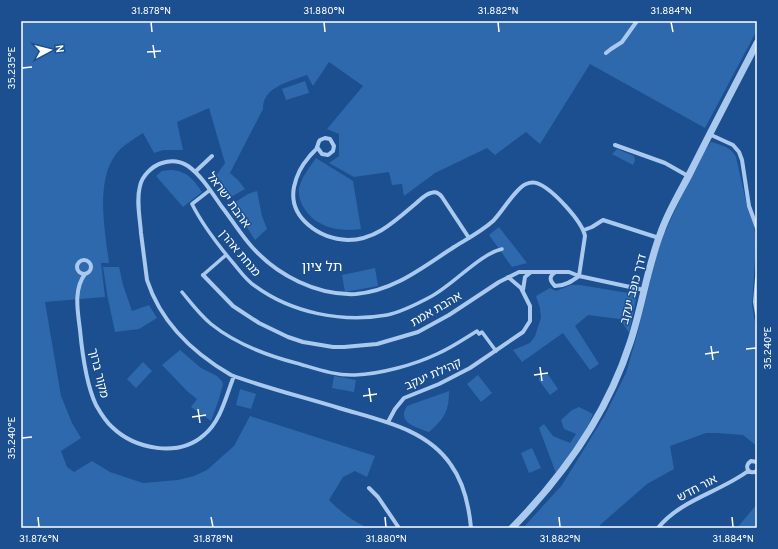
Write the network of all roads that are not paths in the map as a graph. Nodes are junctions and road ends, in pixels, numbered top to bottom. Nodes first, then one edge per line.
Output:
1 (637, 21) edge
2 (757, 43) edge
3 (606, 53) dead end
4 (709, 134) junction
5 (615, 144) dead end
6 (317, 147) junction
7 (320, 152) junction
8 (212, 156) dead end
9 (310, 156) junction
10 (195, 172) junction
11 (688, 176) junction
12 (210, 190) junction
13 (757, 228) edge
14 (584, 230) junction
15 (469, 238) junction
16 (659, 238) junction
17 (502, 249) dead end
18 (226, 255) junction
19 (533, 271) junction
20 (79, 272) junction
21 (556, 272) junction
22 (84, 274) junction
23 (203, 276) joint
24 (580, 276) junction
25 (508, 277) junction
26 (757, 279) edge
27 (79, 283) junction
28 (644, 290) junction
29 (522, 291) junction
30 (182, 292) dead end
31 (757, 314) edge
32 (496, 351) junction
33 (234, 376) junction
34 (388, 422) junction
35 (757, 462) edge
36 (748, 471) junction
37 (757, 471) edge
38 (369, 488) dead end
39 (399, 528) edge
40 (471, 528) edge
41 (512, 528) edge
42 (658, 528) edge

1 - 3 street
2 - 4 street, דרך כוכב יעקב
4 - 11 street, דרך כוכב יעקב
4 - 13 street
5 - 11 street
6 - 7 street
6 - 7 street
6 - 9 street
7 - 9 street
8 - 10 street
9 - 15 street
10 - 12 street, אהבת ישראל
10 - 33 street, אהבת ישראל
11 - 16 street, דרך כוכב יעקב
12 - 15 street, אהבת ישראל
12 - 18 street, מנחת אהרן
14 - 15 street, אהבת ישראל
14 - 16 street
14 - 24 street
16 - 28 street, דרך כוכב יעקב
17 - 18 street, מנחת אהרן
18 - 23 street
19 - 21 street, אהבת אמת
19 - 25 street, אהבת אמת
19 - 29 street
20 - 22 street
20 - 22 street
20 - 27 street
21 - 24 street, אהבת אמת
21 - 24 street
22 - 27 street, מקור ברוך
23 - 25 street, אהבת אמת
24 - 28 street, אהבת אמת
25 - 29 street
26 - 31 street
27 - 33 street, מקור ברוך
28 - 41 street, דרך כוכב יעקב
29 - 32 street, קהילת יעקב
30 - 32 street
32 - 34 street, קהילת יעקב
33 - 34 street, אהבת ישראל
34 - 40 street, אהבת ישראל
35 - 36 street, אור חדש
36 - 37 street
36 - 42 street, אור חדש
38 - 39 street

